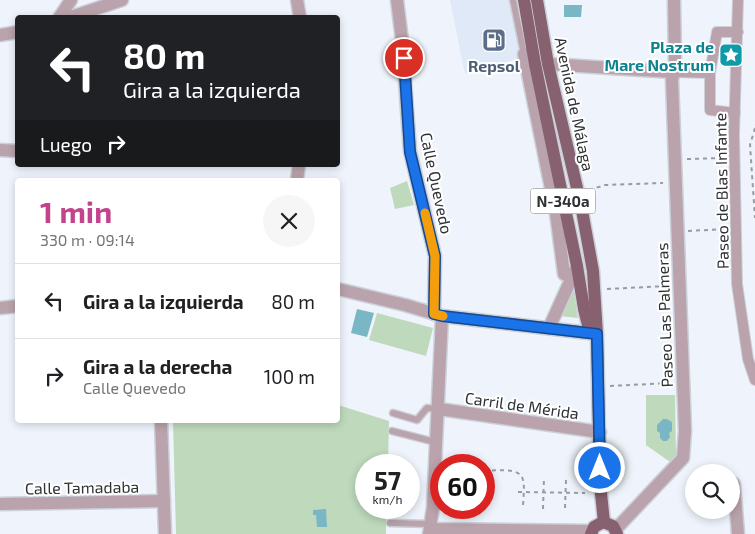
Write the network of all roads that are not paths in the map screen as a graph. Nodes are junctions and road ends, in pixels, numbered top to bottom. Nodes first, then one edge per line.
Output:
1 (71, 0) edge
2 (122, 0) edge
3 (297, 0) edge
4 (397, 0) edge
5 (513, 0) edge
6 (524, 0) edge
7 (537, 0) edge
8 (674, 0) edge
9 (738, 0) edge
10 (61, 15) edge
11 (77, 15) edge
12 (300, 15) edge
13 (15, 32) edge
14 (738, 32) junction
15 (0, 35) edge
16 (528, 62) junction
17 (548, 64) junction
18 (673, 72) junction
19 (710, 73) junction
20 (552, 77) junction
21 (735, 113) junction
22 (537, 117) junction
23 (551, 141) junction
24 (0, 150) edge
25 (15, 151) edge
26 (577, 266) junction
27 (564, 274) dead end
28 (340, 290) edge
29 (15, 306) edge
30 (0, 308) edge
31 (438, 315) junction
32 (549, 328) junction
33 (597, 334) junction
34 (755, 380) edge
35 (438, 409) junction
36 (393, 413) dead end
37 (161, 423) edge
38 (392, 431) dead end
39 (600, 432) junction
40 (435, 442) junction
41 (164, 501) junction
42 (0, 504) edge
43 (737, 519) edge
44 (604, 522) junction
45 (390, 523) dead end
46 (430, 529) edge
47 (516, 532) edge
48 (591, 532) edge
49 (616, 532) edge
50 (165, 534) edge
51 (738, 534) edge

1 - 10 street
2 - 11 street
3 - 12 street
4 - 31 street, Calle Quevedo
5 - 16 lane
6 - 16 main road, Avenida de Málaga / N-340a
7 - 17 main road, Avenida de Málaga / N-340a
8 - 18 street, Paseo Las Palmeras
9 - 14 street, Paseo de Blas Infante
13 - 15 street
14 - 19 street
14 - 21 street, Paseo de Blas Infante
16 - 20 street
16 - 22 street
16 - 23 main road, Avenida de Málaga / N-340a
17 - 18 street
17 - 20 main road, Avenida de Málaga / N-340a
18 - 19 street
18 - 49 street, Paseo Las Palmeras
19 - 21 street
20 - 33 main road, Avenida de Málaga / N-340a
21 - 34 street, Paseo de Blas Infante
22 - 23 street
22 - 27 street
23 - 26 main road, Avenida de Málaga / N-340a
24 - 25 street
26 - 32 street
26 - 33 main road, Avenida de Málaga / N-340a
28 - 31 street
29 - 30 street
31 - 32 street
31 - 35 street, Calle Quevedo
32 - 33 street
33 - 39 main road, Avenida de Málaga / N-340a
35 - 36 lane
35 - 39 street, Carril de Mérida
35 - 40 street, Calle Quevedo
37 - 41 street
38 - 40 lane
39 - 44 main road, Avenida de Málaga / N-340a
40 - 46 street, Calle Quevedo
41 - 42 street, Calle Tamadaba
41 - 50 street
43 - 51 street
44 - 48 main road
44 - 49 main road
45 - 46 lane
46 - 47 street
47 - 48 street

